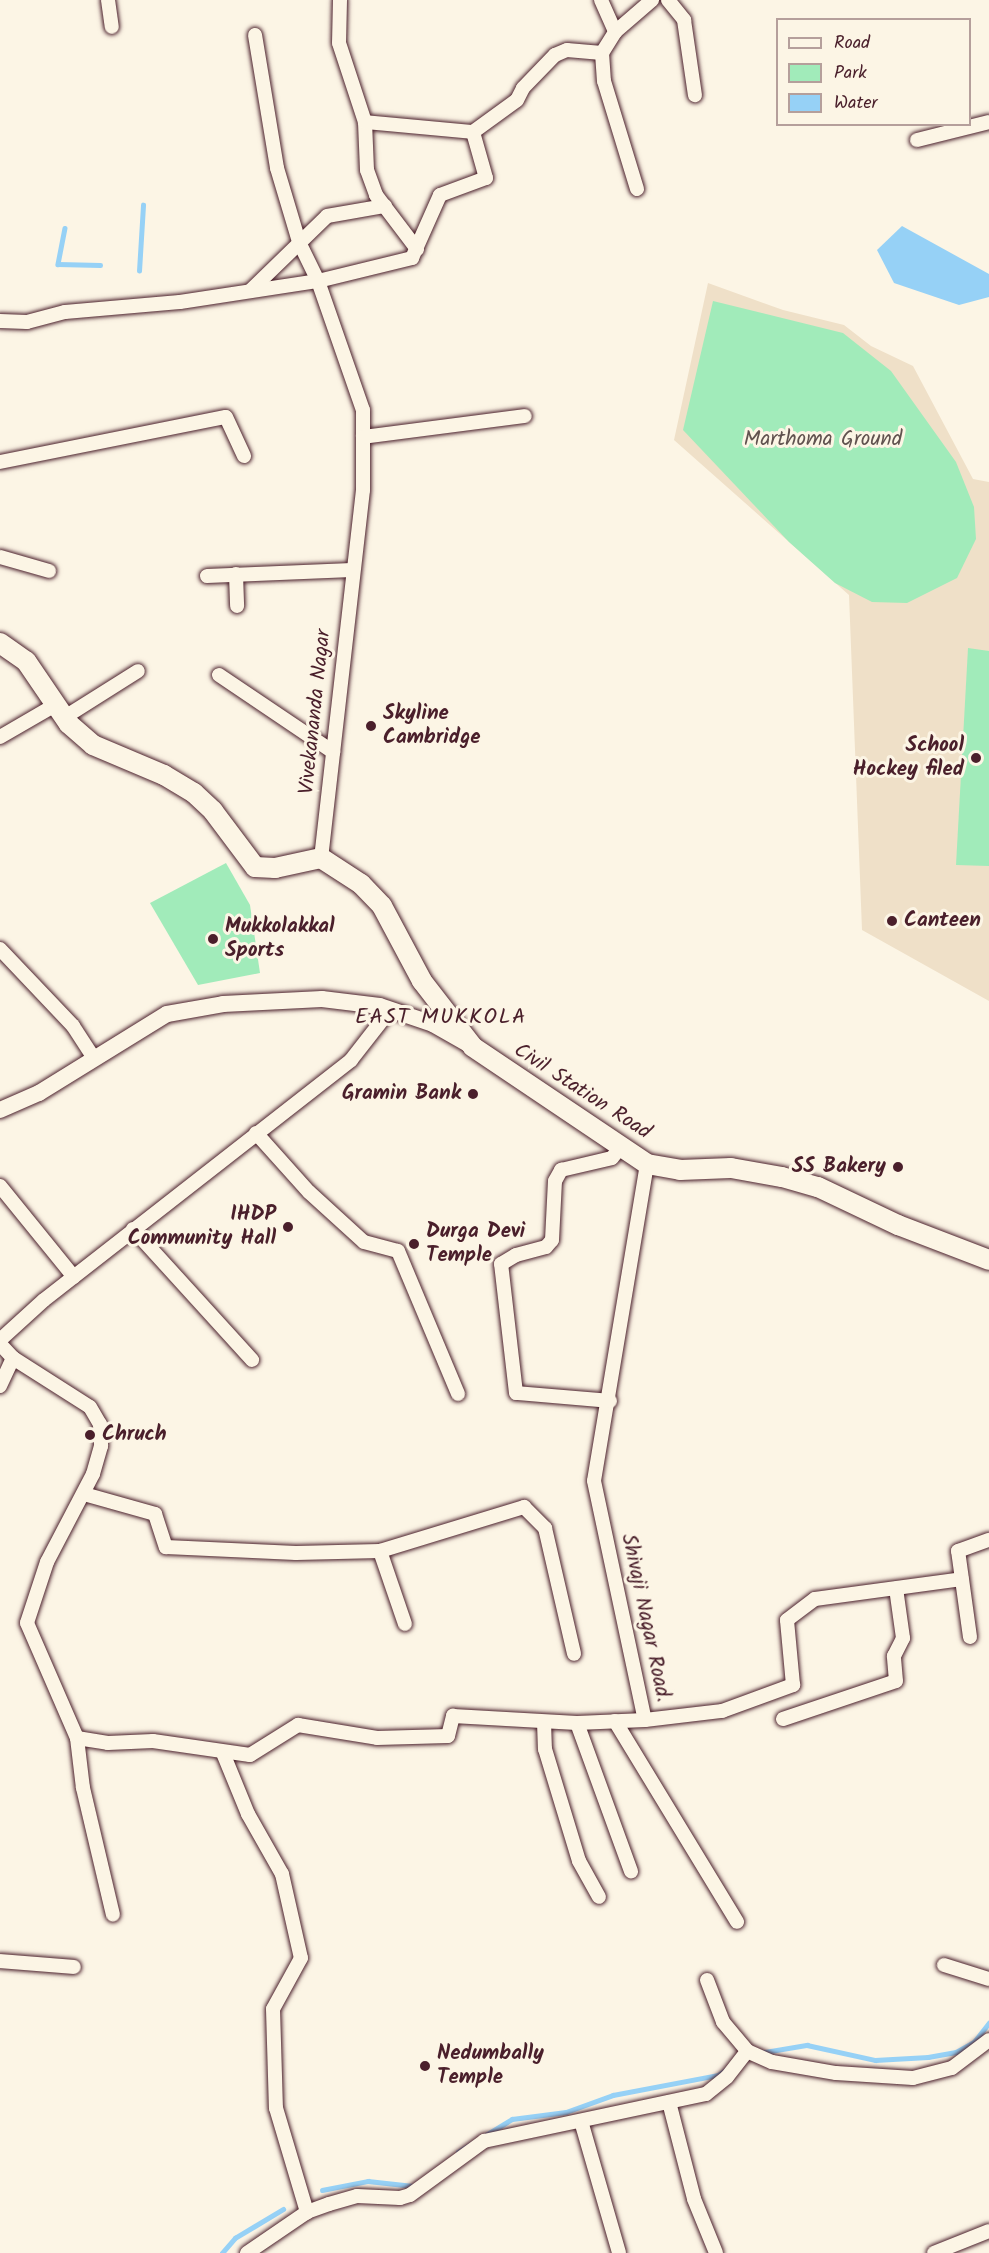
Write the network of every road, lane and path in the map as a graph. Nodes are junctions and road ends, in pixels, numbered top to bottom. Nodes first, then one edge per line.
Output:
1 (108, 0) edge
2 (340, 0) edge
3 (601, 0) edge
4 (652, 0) edge
5 (668, 0) edge
6 (112, 27) dead end
7 (615, 32) junction
8 (255, 35) dead end
9 (602, 53) junction
10 (695, 95) dead end
11 (365, 122) junction
12 (989, 122) edge
13 (473, 132) junction
14 (917, 140) dead end
15 (637, 189) dead end
16 (385, 207) junction
17 (298, 242) junction
18 (417, 249) junction
19 (318, 281) junction
20 (250, 291) junction
21 (0, 321) edge
22 (525, 416) dead end
23 (363, 437) junction
24 (244, 456) dead end
25 (0, 462) edge
26 (0, 557) edge
27 (352, 570) junction
28 (49, 571) dead end
29 (236, 574) junction
30 (207, 576) dead end
31 (237, 606) dead end
32 (0, 643) edge
33 (138, 671) dead end
34 (219, 675) dead end
35 (61, 710) junction
36 (0, 737) edge
37 (333, 752) junction
38 (321, 858) junction
39 (0, 949) edge
40 (390, 1010) junction
41 (473, 1047) junction
42 (93, 1058) junction
43 (0, 1110) edge
44 (256, 1132) junction
45 (622, 1145) junction
46 (647, 1164) junction
47 (0, 1186) edge
48 (133, 1229) junction
49 (989, 1260) edge
50 (74, 1277) junction
51 (0, 1342) edge
52 (13, 1358) junction
53 (252, 1360) dead end
54 (0, 1386) edge
55 (458, 1394) dead end
56 (610, 1401) junction
57 (84, 1494) junction
58 (989, 1540) edge
59 (380, 1551) junction
60 (962, 1579) junction
61 (896, 1588) junction
62 (405, 1624) dead end
63 (970, 1637) dead end
64 (574, 1654) dead end
65 (783, 1719) dead end
66 (645, 1720) junction
67 (615, 1721) junction
68 (544, 1722) junction
69 (577, 1723) junction
70 (77, 1738) junction
71 (223, 1753) junction
72 (632, 1871) dead end
73 (599, 1898) dead end
74 (113, 1915) dead end
75 (737, 1922) dead end
76 (0, 1960) edge
77 (944, 1965) dead end
78 (74, 1967) dead end
79 (989, 1979) edge
80 (706, 1980) dead end
81 (989, 2040) edge
82 (747, 2051) junction
83 (669, 2102) junction
84 (581, 2121) junction
85 (308, 2212) junction
86 (989, 2231) edge
87 (248, 2253) edge
88 (619, 2253) edge
89 (716, 2253) edge
90 (934, 2253) edge

1 - 6 street
2 - 11 street
3 - 7 street
4 - 7 street
5 - 10 street
7 - 9 street
8 - 17 street, Vivekananda Nagar
9 - 13 street
9 - 15 street
11 - 13 street
11 - 16 street
12 - 14 street
13 - 18 street
16 - 17 street
16 - 18 street
17 - 19 street, Vivekananda Nagar
17 - 20 street
18 - 19 street
19 - 20 street
19 - 23 street, Vivekananda Nagar
20 - 21 street
22 - 23 street
23 - 27 street, Vivekananda Nagar
24 - 25 street
26 - 28 street
27 - 29 street
27 - 37 street, Vivekananda Nagar
29 - 30 street
29 - 31 street
32 - 35 main road
33 - 35 street
34 - 37 street
35 - 36 street
35 - 38 main road
37 - 38 street, Vivekananda Nagar
38 - 41 main road, Civil Station Road
39 - 42 street
40 - 41 street
40 - 42 street
40 - 44 street
41 - 45 main road, Civil Station Road
42 - 43 street
44 - 48 street
44 - 55 street
45 - 46 main road, Civil Station Road
45 - 56 street
46 - 49 main road, Civil Station Road
46 - 56 street, Shivaji Nagar Road.
47 - 50 street
48 - 50 street
48 - 53 street
50 - 51 street
51 - 52 street
52 - 54 street
52 - 57 street
56 - 66 street, Shivaji Nagar Road.
57 - 59 street
57 - 70 street
58 - 60 street
59 - 62 street
59 - 64 street
60 - 61 street, Shivaji Nagar Road.
60 - 63 street
61 - 65 street
61 - 66 street, Shivaji Nagar Road.
66 - 67 street
67 - 69 street
67 - 75 street
68 - 69 street
68 - 71 street
68 - 73 street
69 - 72 street
70 - 71 street
70 - 74 street
71 - 85 street
76 - 78 street
77 - 79 street
80 - 82 street
81 - 82 street
82 - 83 street
83 - 84 street
83 - 89 street
84 - 85 street
84 - 88 street
85 - 87 street
86 - 90 street

